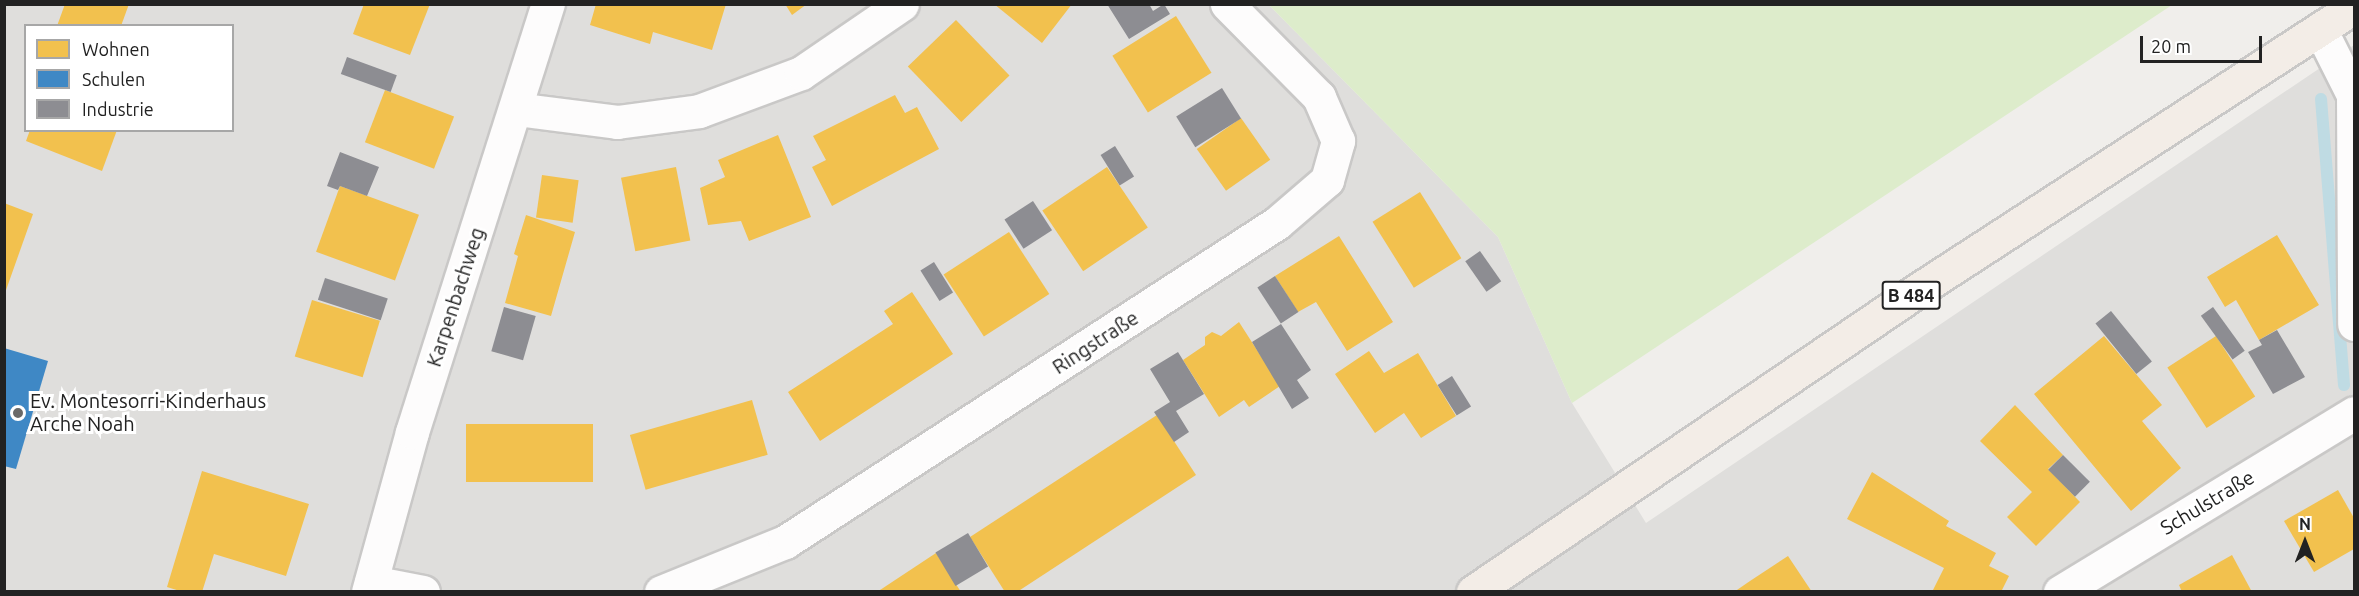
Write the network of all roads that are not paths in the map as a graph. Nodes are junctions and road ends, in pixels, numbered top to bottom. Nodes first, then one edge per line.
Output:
1 (548, 4) edge
2 (902, 4) edge
3 (1227, 4) edge
4 (2355, 7) edge
5 (2320, 28) junction
6 (2354, 96) edge
7 (516, 109) junction
8 (2355, 324) edge
9 (2355, 413) edge
10 (370, 587) edge
11 (423, 591) edge
12 (661, 591) edge
13 (1473, 591) edge
14 (2060, 591) edge

1 - 7 street, Karpenbachweg
2 - 7 street
3 - 12 street, Ringstraße
4 - 5 main road, B 484
5 - 6 street
5 - 13 main road, B 484
6 - 8 street
7 - 10 street, Karpenbachweg
9 - 14 street, Schulstraße
10 - 11 street

